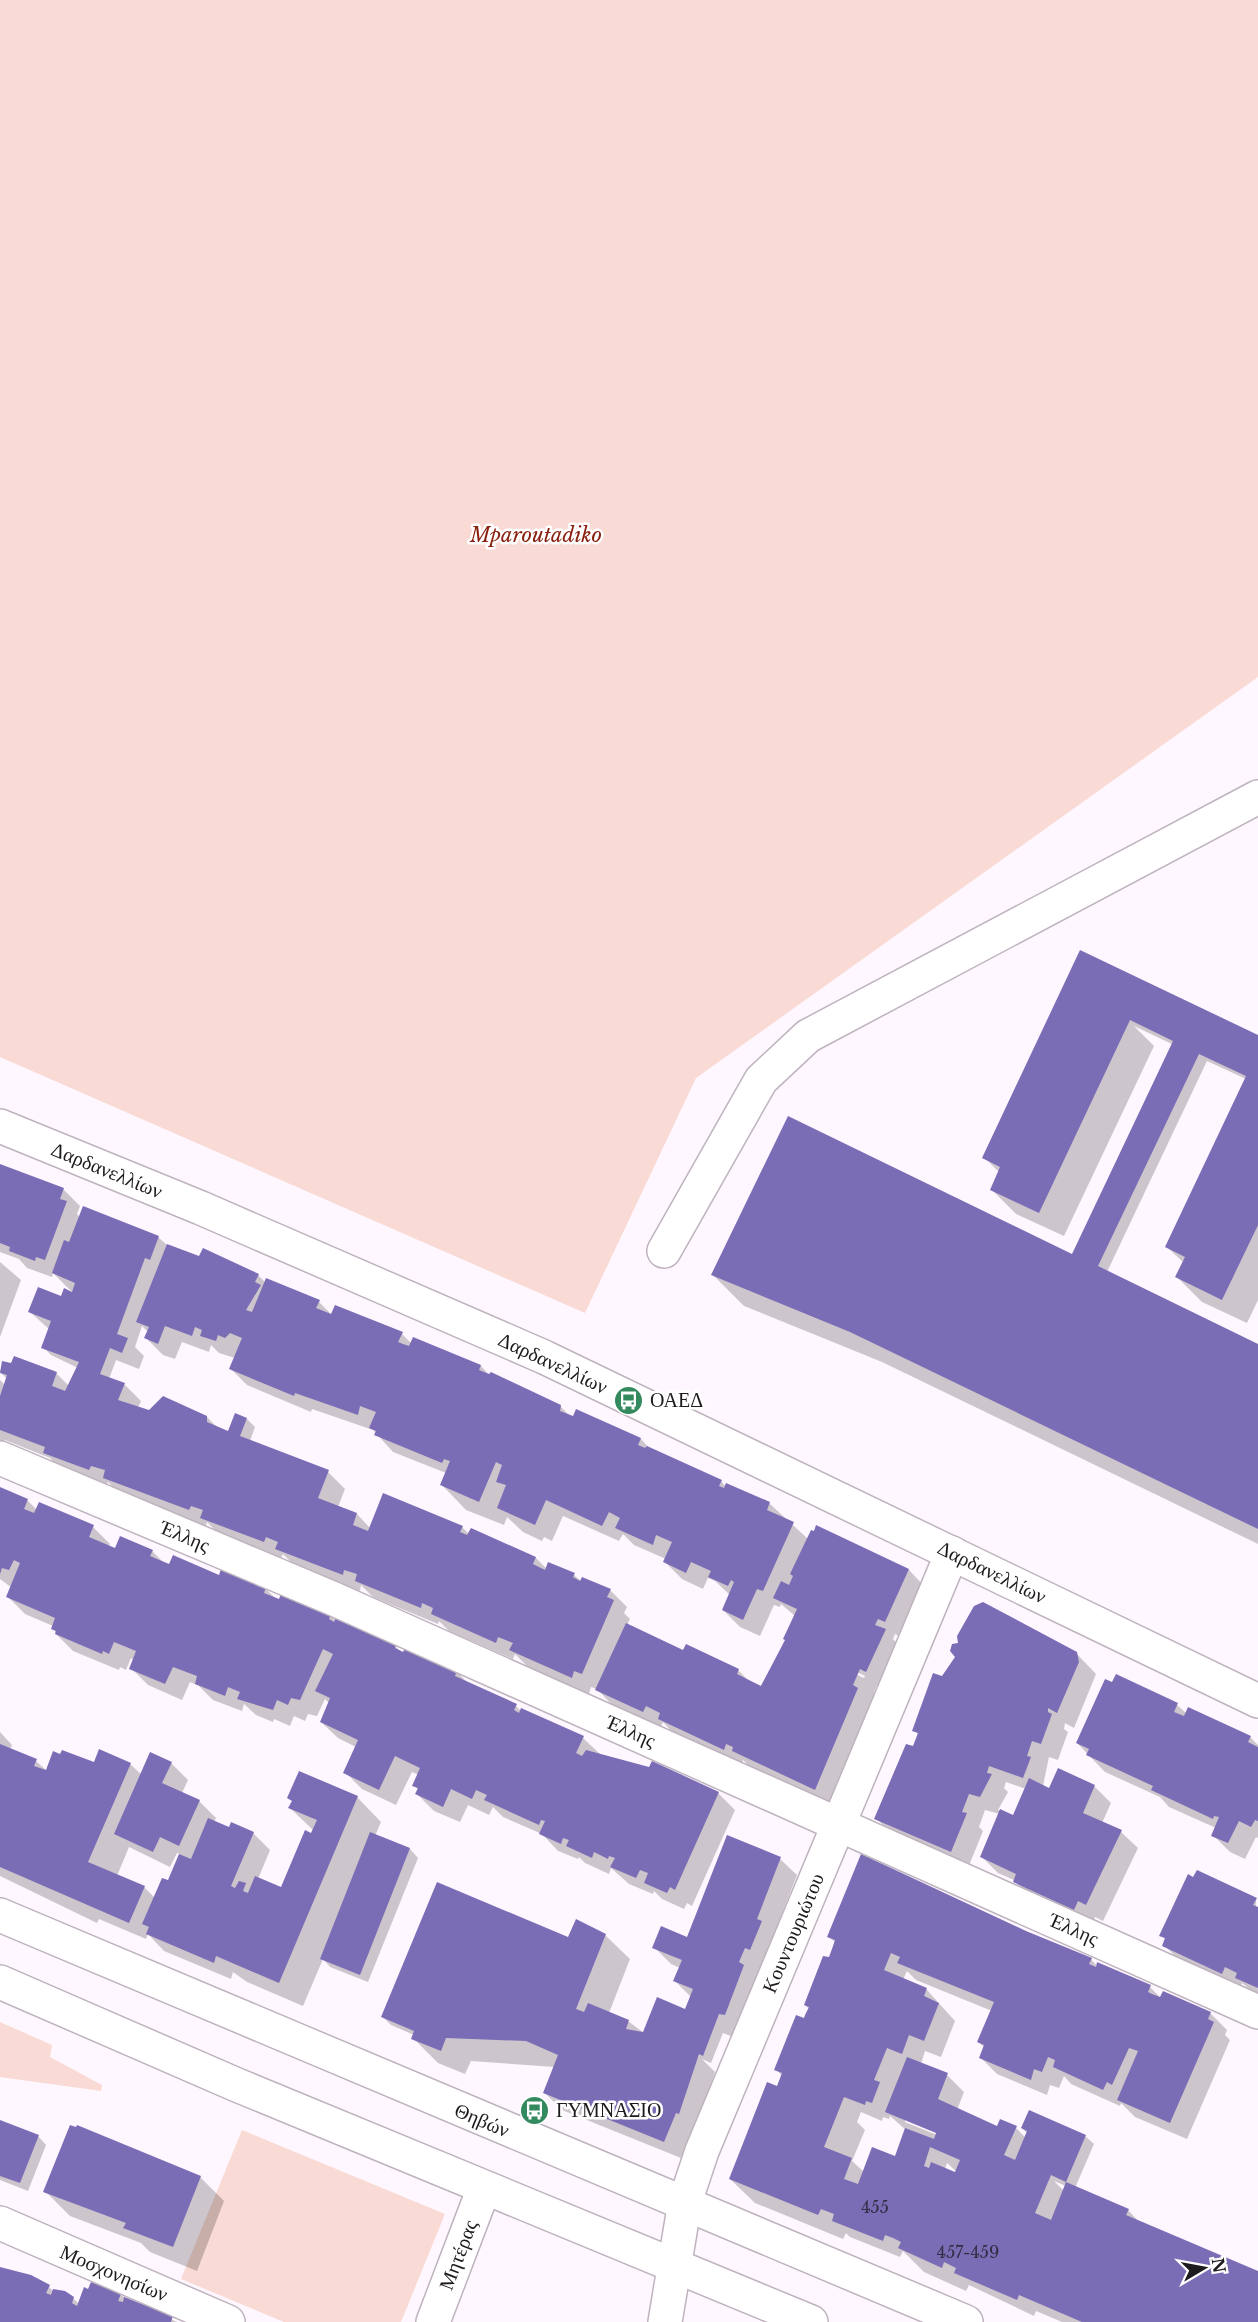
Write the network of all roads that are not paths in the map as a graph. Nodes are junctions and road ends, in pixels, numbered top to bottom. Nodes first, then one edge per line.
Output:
1 (1258, 797) edge
2 (0, 1126) edge
3 (664, 1251) dead end
4 (0, 1458) edge
5 (952, 1553) junction
6 (1258, 1701) edge
7 (839, 1824) junction
8 (0, 1915) edge
9 (0, 1982) edge
10 (1258, 2012) edge
11 (484, 2188) junction
12 (685, 2202) junction
13 (0, 2223) edge
14 (672, 2266) junction
15 (228, 2322) edge
16 (432, 2322) edge
17 (665, 2322) edge
18 (811, 2322) edge
19 (966, 2322) edge

1 - 3 street
2 - 5 street, Δαρδανελλίων
4 - 7 street, Έλλης
5 - 6 street, Δαρδανελλίων
5 - 7 street, Κουντουριώτου
7 - 10 street, Έλλης
7 - 12 street, Κουντουριώτου
8 - 12 street, Θηβών
9 - 11 street
11 - 14 street
11 - 16 street, Μητέρας
12 - 14 street, Κουντουριώτου
12 - 19 street, Θηβών
13 - 15 street, Μοσχονησίων
14 - 17 street, Κουντουριώτου
14 - 18 street

